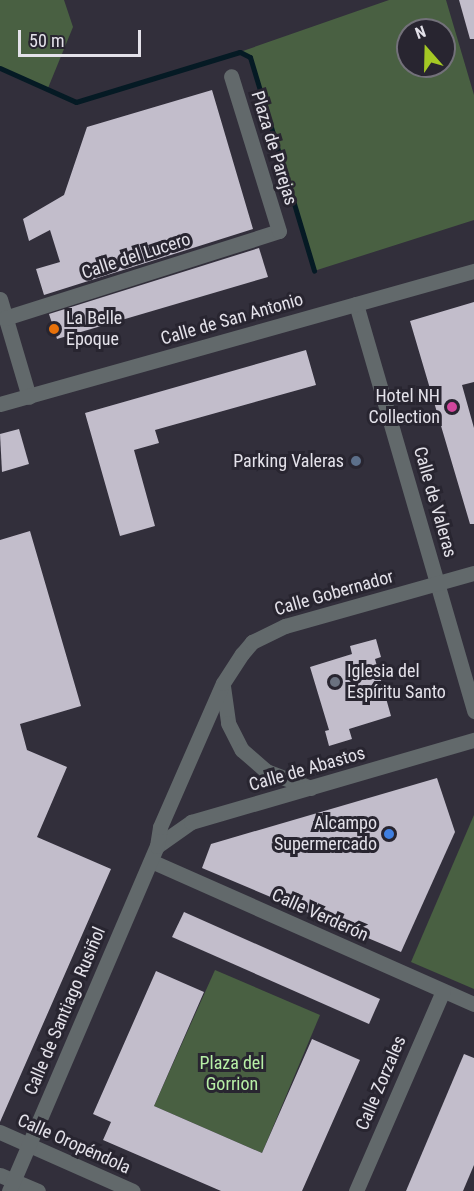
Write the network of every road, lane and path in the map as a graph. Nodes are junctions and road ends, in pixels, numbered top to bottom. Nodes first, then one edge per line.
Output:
1 (231, 76) dead end
2 (279, 231) joint
3 (474, 271) edge
4 (0, 299) edge
5 (356, 304) junction
6 (5, 318) junction
7 (29, 397) junction
8 (0, 404) edge
9 (474, 573) edge
10 (438, 583) junction
11 (223, 683) junction
12 (474, 711) edge
13 (474, 740) edge
14 (311, 788) junction
15 (157, 846) junction
16 (151, 861) junction
17 (442, 991) junction
18 (474, 1004) edge
19 (0, 1132) edge
20 (29, 1144) junction
21 (7, 1182) edge
22 (38, 1191) edge
23 (133, 1191) edge
24 (356, 1191) edge

1 - 2 street, Plaza de Parejas
2 - 6 street, Calle del Lucero
3 - 5 street, Calle de San Antonio
4 - 6 street
5 - 7 street, Calle de San Antonio
5 - 10 street, Calle de Valeras
6 - 7 street
7 - 8 street, Calle de San Antonio
9 - 10 street, Calle Gobernador
10 - 11 street, Calle Gobernador
10 - 12 street, Calle de Valeras
11 - 14 street
11 - 15 street, Calle Gobernador
13 - 14 street, Calle de Abastos
14 - 15 street, Calle de Abastos
15 - 16 street, Calle de Santiago Rusiñol
16 - 17 street, Calle Verderón
16 - 20 street, Calle de Santiago Rusiñol
17 - 18 street, Calle Verderón
17 - 24 street, Calle Zorzales
19 - 20 street, Calle Oropéndola
20 - 21 street, Calle de Santiago Rusiñol
20 - 23 street, Calle Oropéndola
21 - 22 street

